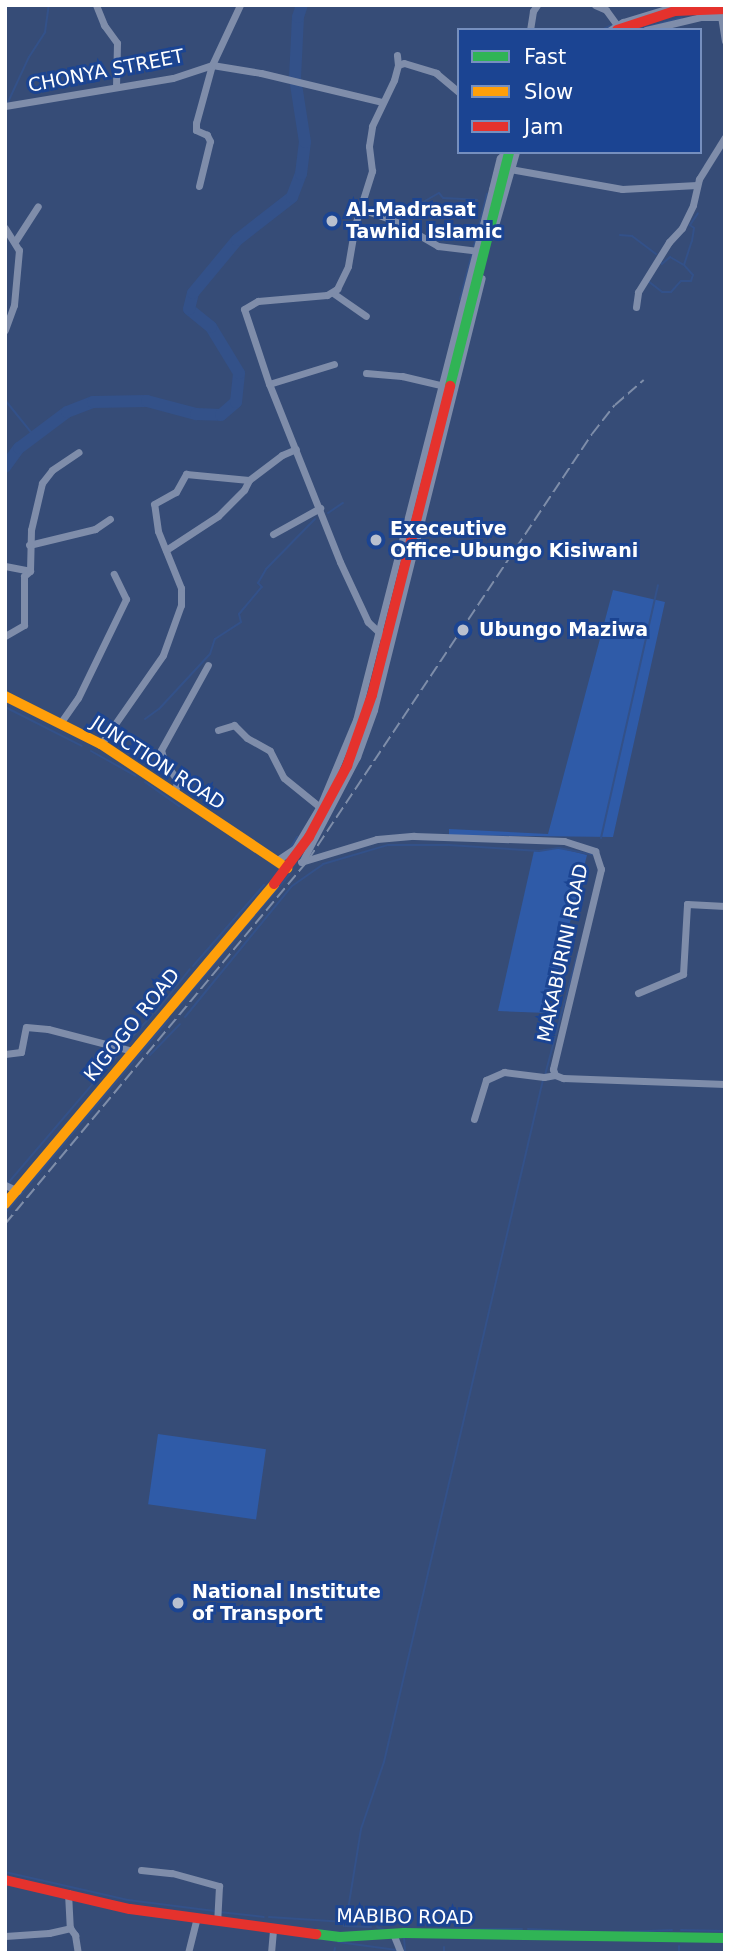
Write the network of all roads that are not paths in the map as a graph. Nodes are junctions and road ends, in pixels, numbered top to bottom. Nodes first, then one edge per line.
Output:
1 (96, 5) edge
2 (240, 5) edge
3 (537, 5) edge
4 (595, 5) edge
5 (679, 5) edge
6 (723, 14) edge
7 (530, 28) edge
8 (616, 28) edge
9 (654, 28) edge
10 (725, 41) edge
11 (397, 55) dead end
12 (212, 65) junction
13 (398, 65) junction
14 (116, 86) junction
15 (457, 90) edge
16 (382, 102) junction
17 (5, 106) edge
18 (725, 137) edge
19 (505, 154) edge
20 (506, 154) edge
21 (515, 154) edge
22 (510, 169) junction
23 (697, 185) junction
24 (198, 187) dead end
25 (362, 205) junction
26 (38, 206) dead end
27 (5, 228) edge
28 (16, 240) junction
29 (476, 251) junction
30 (333, 293) junction
31 (636, 307) dead end
32 (366, 316) dead end
33 (5, 330) edge
34 (334, 364) dead end
35 (366, 373) dead end
36 (269, 384) junction
37 (445, 387) junction
38 (296, 449) junction
39 (79, 452) dead end
40 (249, 480) junction
41 (320, 508) junction
42 (110, 519) dead end
43 (273, 534) dead end
44 (29, 545) junction
45 (166, 550) junction
46 (5, 565) edge
47 (30, 571) junction
48 (114, 574) dead end
49 (5, 636) edge
50 (384, 636) junction
51 (208, 665) dead end
52 (5, 696) edge
53 (61, 722) junction
54 (218, 730) dead end
55 (101, 744) junction
56 (175, 793) junction
57 (322, 808) junction
58 (276, 862) junction
59 (294, 863) junction
60 (725, 906) edge
61 (638, 993) dead end
62 (133, 1051) junction
63 (5, 1054) edge
64 (555, 1075) junction
65 (725, 1084) edge
66 (474, 1119) dead end
67 (5, 1185) edge
68 (18, 1191) junction
69 (5, 1204) edge
70 (141, 1870) dead end
71 (5, 1880) edge
72 (68, 1893) junction
73 (197, 1919) junction
74 (217, 1921) junction
75 (70, 1928) junction
76 (273, 1928) junction
77 (5, 1936) edge
78 (394, 1936) junction
79 (725, 1938) edge
80 (78, 1953) edge
81 (188, 1953) edge
82 (271, 1953) edge
83 (401, 1953) edge

1 - 14 street
2 - 12 street, CHONYA STREET
3 - 7 street
4 - 8 street
5 - 8 street
6 - 8 main road
6 - 9 street
6 - 10 street
11 - 13 street
12 - 14 street, CHONYA STREET
12 - 16 street, CHONYA STREET
12 - 24 street, CHONYA STREET
13 - 15 street
13 - 16 street
14 - 17 street, CHONYA STREET
16 - 25 street
18 - 23 street
19 - 29 street
20 - 37 main road, KIGOGO ROAD
21 - 22 street
22 - 23 street
22 - 59 street
23 - 31 street
25 - 29 street
25 - 30 street
26 - 28 street
27 - 28 street
28 - 33 street
29 - 37 street
30 - 32 street
30 - 36 street
34 - 36 street
35 - 37 street
36 - 38 street
37 - 50 main road, KIGOGO ROAD
38 - 40 street
38 - 41 street
39 - 44 street
40 - 45 street
40 - 45 street
41 - 43 street
41 - 50 street
42 - 44 street
44 - 47 street
45 - 55 street
46 - 47 street
47 - 49 street
48 - 53 street
50 - 57 main road, KIGOGO ROAD
51 - 56 street
52 - 53 main road, JUNCTION ROAD
53 - 55 main road, JUNCTION ROAD
54 - 57 street
55 - 56 main road, JUNCTION ROAD
56 - 58 main road, JUNCTION ROAD
57 - 58 street
57 - 59 main road, KIGOGO ROAD
58 - 59 main road, JUNCTION ROAD
59 - 62 main road, KIGOGO ROAD
59 - 64 street, MAKABURINI ROAD
60 - 61 street
62 - 63 street
62 - 68 main road, KIGOGO ROAD
64 - 65 street
64 - 66 street
67 - 68 street
68 - 69 main road, KIGOGO ROAD
70 - 74 street
71 - 72 main road, MABIBO ROAD
72 - 73 main road, MABIBO ROAD
72 - 75 street
73 - 74 main road, MABIBO ROAD
73 - 81 street
74 - 76 main road, MABIBO ROAD
75 - 77 street
75 - 80 street
76 - 78 main road, MABIBO ROAD
76 - 82 street
78 - 79 main road, MABIBO ROAD
78 - 83 street

